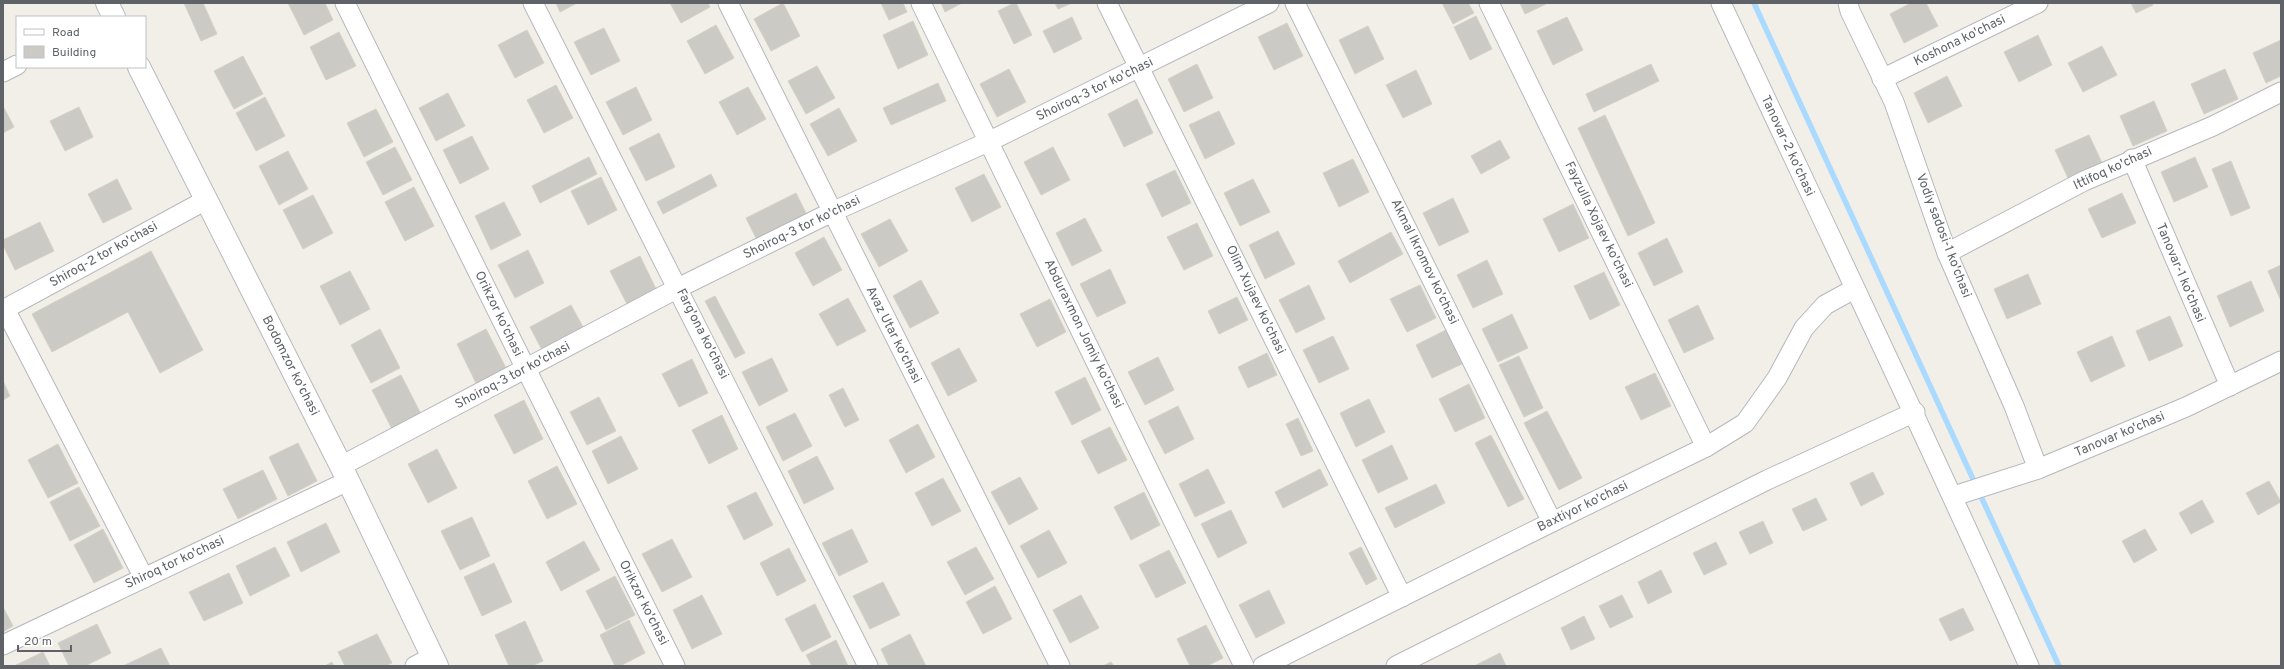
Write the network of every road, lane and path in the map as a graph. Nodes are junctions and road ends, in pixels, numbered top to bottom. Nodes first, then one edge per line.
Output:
1 (107, 3) edge
2 (345, 3) edge
3 (532, 3) edge
4 (728, 3) edge
5 (921, 3) edge
6 (1107, 3) edge
7 (1269, 3) edge
8 (1295, 3) edge
9 (1489, 3) edge
10 (1720, 3) edge
11 (1848, 3) edge
12 (2038, 3) edge
13 (114, 16) edge
14 (16, 65) edge
15 (1140, 67) junction
16 (140, 68) edge
17 (3, 72) edge
18 (1882, 79) junction
19 (2281, 92) edge
20 (990, 141) junction
21 (2132, 159) junction
22 (206, 200) junction
23 (832, 212) junction
24 (1947, 253) junction
25 (678, 288) junction
26 (1854, 290) junction
27 (4, 309) edge
28 (2281, 361) edge
29 (526, 369) junction
30 (2230, 386) junction
31 (1915, 412) junction
32 (1706, 447) junction
33 (2038, 469) junction
34 (344, 474) junction
35 (1954, 496) junction
36 (1552, 522) junction
37 (144, 578) junction
38 (1402, 597) junction
39 (3, 645) edge
40 (428, 663) edge
41 (675, 666) edge
42 (868, 666) edge
43 (1060, 666) edge
44 (1244, 666) edge
45 (1263, 666) edge
46 (1396, 666) edge
47 (2029, 666) edge

1 - 13 street
2 - 29 street, Orikzor ko'chasi
3 - 25 street, Farg'ona ko'chasi
4 - 23 street, Avaz Utar ko'chasi
5 - 20 street, Abduraxmon Jomiy ko'chasi
6 - 15 street, Olim Xujaev ko'chasi
7 - 15 street, Shoiroq-3 tor ko'chasi
8 - 36 street, Akmal Ikromov ko'chasi
9 - 32 street, Fayzulla Xojaev ko'chasi
10 - 26 street, Tanovar-2 ko'chasi
11 - 18 street, Vodiy sadosi-1 ko'chasi
12 - 18 street, Koshona ko'chasi
14 - 17 street
15 - 20 street, Shoiroq-3 tor ko'chasi
15 - 38 street, Olim Xujaev ko'chasi
16 - 22 street, Bodomzor ko'chasi
18 - 24 street, Vodiy sadosi-1 ko'chasi
19 - 21 street, Ittifoq ko'chasi
20 - 23 street, Shoiroq-3 tor ko'chasi
20 - 44 street, Abduraxmon Jomiy ko'chasi
21 - 24 street, Ittifoq ko'chasi
21 - 30 street, Tanovar-1 ko'chasi
22 - 27 street, Shiroq-2 tor ko'chasi
22 - 34 street, Bodomzor ko'chasi
23 - 25 street, Shoiroq-3 tor ko'chasi
23 - 43 street, Avaz Utar ko'chasi
24 - 33 street, Vodiy sadosi-1 ko'chasi
25 - 29 street, Shoiroq-3 tor ko'chasi
25 - 42 street, Farg'ona ko'chasi
26 - 31 street, Tanovar-2 ko'chasi
26 - 32 street, Baxtiyor ko'chasi
27 - 37 street
28 - 30 street, Tanovar ko'chasi
29 - 34 street, Shoiroq-3 tor ko'chasi
29 - 41 street, Orikzor ko'chasi
30 - 33 street, Tanovar ko'chasi
31 - 35 street, Tanovar-2 ko'chasi
31 - 46 street
32 - 36 street, Baxtiyor ko'chasi
33 - 35 street, Tanovar ko'chasi
34 - 37 street, Shiroq tor ko'chasi
34 - 40 street, Bodomzor ko'chasi
35 - 47 street, Tanovar-2 ko'chasi
36 - 38 street, Baxtiyor ko'chasi
37 - 39 street, Shiroq tor ko'chasi
38 - 45 street, Baxtiyor ko'chasi

